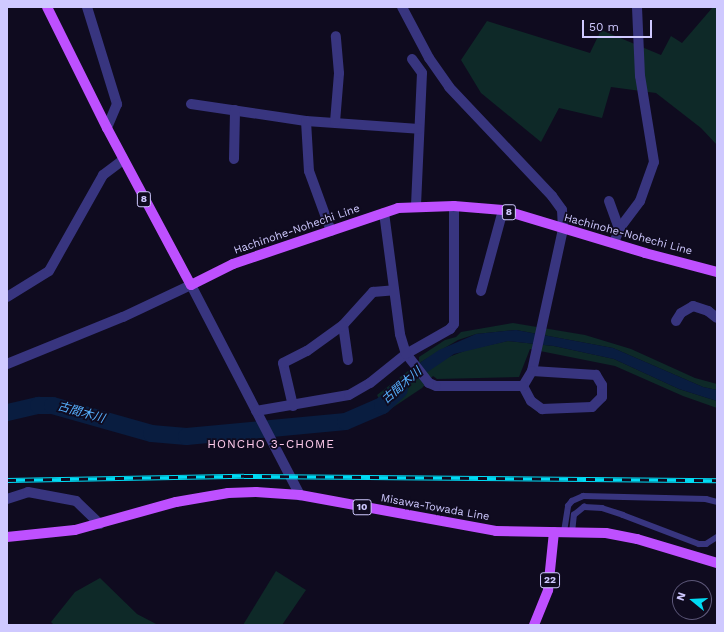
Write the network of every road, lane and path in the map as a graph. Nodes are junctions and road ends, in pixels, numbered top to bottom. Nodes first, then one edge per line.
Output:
1 (47, 7) edge
2 (87, 7) edge
3 (402, 7) edge
4 (637, 7) edge
5 (336, 36) dead end
6 (412, 59) dead end
7 (192, 104) dead end
8 (235, 110) junction
9 (306, 121) junction
10 (335, 122) junction
11 (107, 128) junction
12 (419, 129) junction
13 (123, 160) junction
14 (234, 160) dead end
15 (609, 202) dead end
16 (454, 206) junction
17 (416, 207) junction
18 (503, 210) junction
19 (384, 213) junction
20 (563, 229) junction
21 (619, 230) junction
22 (331, 231) junction
23 (614, 243) junction
24 (717, 272) edge
25 (191, 285) junction
26 (394, 290) junction
27 (481, 291) dead end
28 (7, 297) edge
29 (717, 318) edge
30 (676, 321) dead end
31 (343, 325) junction
32 (408, 357) junction
33 (348, 360) dead end
34 (7, 364) edge
35 (532, 371) junction
36 (523, 386) junction
37 (293, 406) junction
38 (257, 414) junction
39 (300, 495) junction
40 (7, 499) edge
41 (717, 502) edge
42 (100, 524) junction
43 (563, 532) junction
44 (7, 537) edge
45 (717, 537) edge
46 (717, 563) edge
47 (534, 625) edge

1 - 11 main road, 8
2 - 11 street
3 - 20 street
4 - 21 street
5 - 10 street
6 - 12 street
7 - 8 street
8 - 9 street
8 - 14 street
9 - 10 street
9 - 22 street
10 - 12 street
11 - 13 main road, 8
12 - 17 street
13 - 25 main road, 8
13 - 28 street
15 - 21 street
16 - 17 main road, Hachinohe-Nohechi Line / 8
16 - 18 main road, Hachinohe-Nohechi Line / 8
16 - 32 street
17 - 19 main road, Hachinohe-Nohechi Line / 8
18 - 20 main road, Hachinohe-Nohechi Line / 8
18 - 27 street
19 - 22 main road, Hachinohe-Nohechi Line / 8
19 - 26 street
20 - 23 main road, Hachinohe-Nohechi Line / 8
20 - 35 street
21 - 23 street
22 - 25 main road, Hachinohe-Nohechi Line / 8
23 - 24 main road, Hachinohe-Nohechi Line / 8
25 - 34 street
25 - 38 street
26 - 31 street
26 - 32 street
29 - 30 street
31 - 33 street
31 - 37 street
32 - 36 street
32 - 37 street
35 - 36 street
35 - 36 street
37 - 38 street
38 - 39 street
39 - 42 main road, Misawa-Towada Line / 10
39 - 43 main road, Misawa-Towada Line / 10
40 - 42 street
41 - 43 lane
42 - 44 main road, Misawa-Towada Line / 10
43 - 45 lane
43 - 46 main road, Misawa-Towada Line / 10
43 - 47 main road, 22

